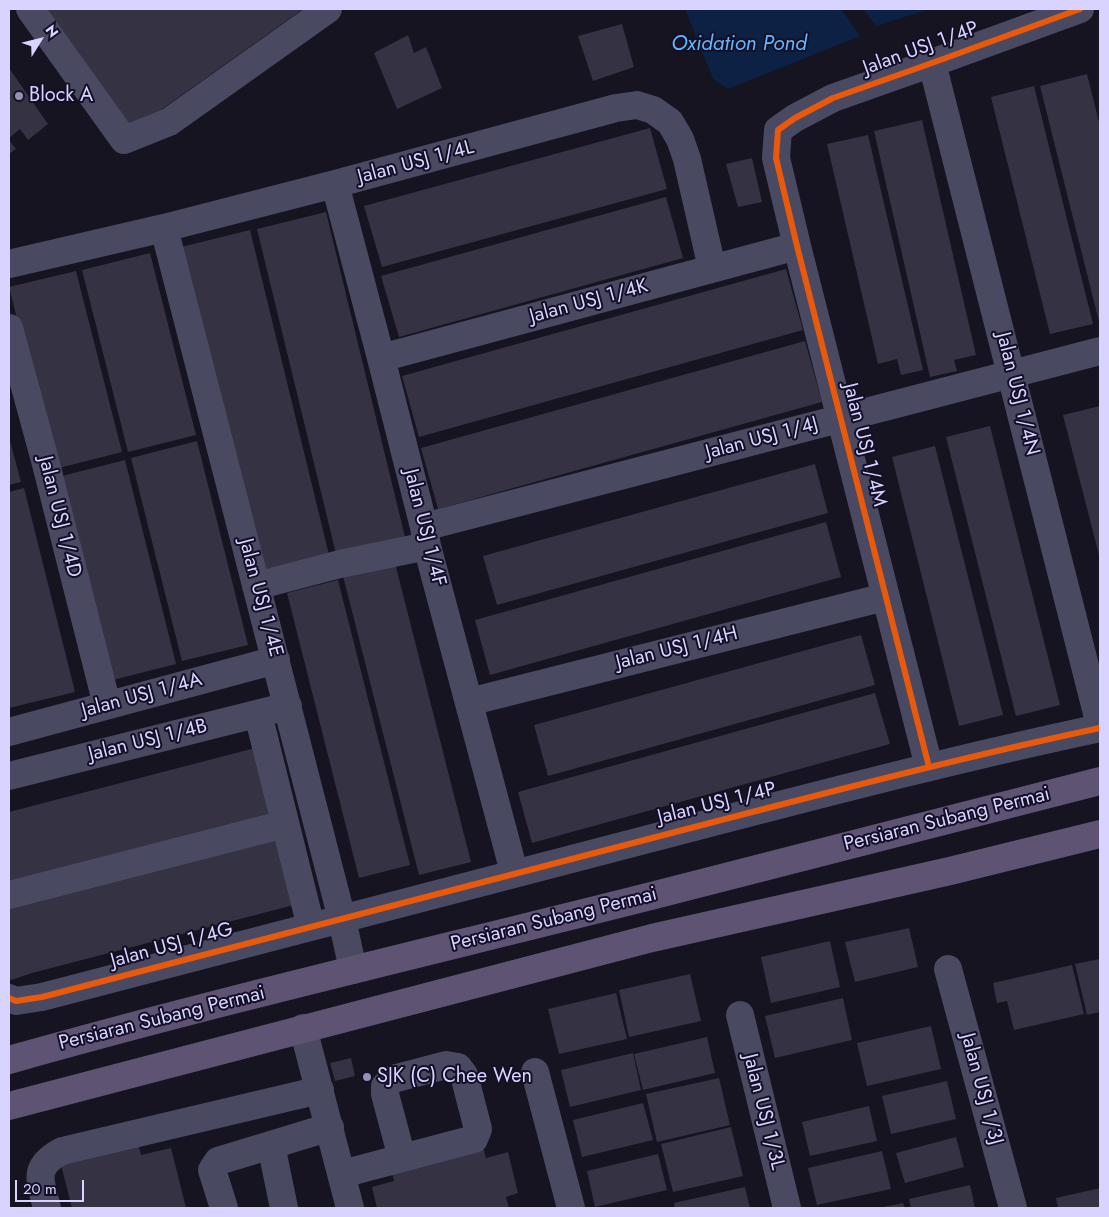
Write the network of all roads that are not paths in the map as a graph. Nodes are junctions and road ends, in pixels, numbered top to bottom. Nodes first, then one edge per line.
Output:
1 (30, 9) edge
2 (328, 9) edge
3 (1080, 9) edge
4 (932, 63) junction
5 (778, 130) joint
6 (335, 184) junction
7 (164, 228) junction
8 (797, 246) junction
9 (9, 264) edge
10 (712, 268) junction
11 (9, 328) edge
12 (1100, 351) edge
13 (381, 358) junction
14 (1012, 373) junction
15 (840, 418) junction
16 (426, 536) junction
17 (256, 586) junction
18 (885, 597) junction
19 (276, 660) junction
20 (469, 702) junction
21 (107, 705) junction
22 (288, 706) junction
23 (258, 714) junction
24 (1100, 726) edge
25 (9, 732) edge
26 (929, 767) junction
27 (9, 776) edge
28 (1100, 781) edge
29 (285, 824) junction
30 (1100, 834) edge
31 (514, 872) junction
32 (9, 895) edge
33 (342, 918) junction
34 (311, 927) junction
35 (948, 969) dead end
36 (353, 970) junction
37 (9, 998) edge
38 (740, 1015) dead end
39 (303, 1028) junction
40 (9, 1060) edge
41 (535, 1072) dead end
42 (320, 1090) junction
43 (9, 1106) edge
44 (330, 1127) junction
45 (271, 1145) junction
46 (402, 1158) dead end
47 (342, 1174) junction
48 (48, 1208) edge
49 (224, 1208) edge
50 (284, 1208) edge
51 (350, 1208) edge
52 (571, 1208) edge
53 (787, 1208) edge
54 (1013, 1208) edge

1 - 2 street
3 - 4 street, Jalan USJ 1/4P
4 - 5 street, Jalan USJ 1/4P
4 - 14 street, Jalan USJ 1/4N
5 - 8 street, Jalan USJ 1/4M
6 - 7 street, Jalan USJ 1/4L
6 - 10 street, Jalan USJ 1/4L
6 - 13 street, Jalan USJ 1/4F
7 - 9 street, Jalan USJ 1/4L
7 - 17 street, Jalan USJ 1/4E
8 - 10 street, Jalan USJ 1/4K
8 - 15 street, Jalan USJ 1/4M
10 - 13 street, Jalan USJ 1/4K
11 - 21 street, Jalan USJ 1/4D
12 - 14 street, Jalan USJ 1/4J
13 - 16 street, Jalan USJ 1/4F
14 - 15 street, Jalan USJ 1/4J
14 - 24 street, Jalan USJ 1/4N
15 - 16 street, Jalan USJ 1/4J
15 - 18 street, Jalan USJ 1/4M
16 - 17 street, Jalan USJ 1/4J
16 - 20 street, Jalan USJ 1/4F
17 - 19 street, Jalan USJ 1/4E
18 - 20 street, Jalan USJ 1/4H
18 - 26 street, Jalan USJ 1/4M
19 - 21 street, Jalan USJ 1/4A
19 - 22 street, Jalan USJ 1/4E
20 - 31 street, Jalan USJ 1/4F
21 - 25 street, Jalan USJ 1/4A
22 - 23 street, Jalan USJ 1/4B
22 - 33 street, Jalan USJ 1/4E
23 - 27 street, Jalan USJ 1/4B
23 - 29 street
24 - 26 street, Jalan USJ 1/4P
26 - 31 street, Jalan USJ 1/4P
28 - 36 main road, Persiaran Subang Permai
29 - 32 street
29 - 34 street
30 - 39 main road, Persiaran Subang Permai
31 - 33 street, Jalan USJ 1/4P
33 - 34 street, Jalan USJ 1/4G
33 - 36 street, Jalan USJ 1/4E
34 - 37 street, Jalan USJ 1/4G
35 - 54 street, Jalan USJ 1/3J
36 - 40 main road, Persiaran Subang Permai
38 - 53 street, Jalan USJ 1/3L
39 - 42 street
39 - 43 main road, Persiaran Subang Permai
41 - 52 street
42 - 44 street
42 - 48 street
44 - 45 street
44 - 47 street
45 - 49 street
45 - 50 street
46 - 47 street
47 - 51 street

